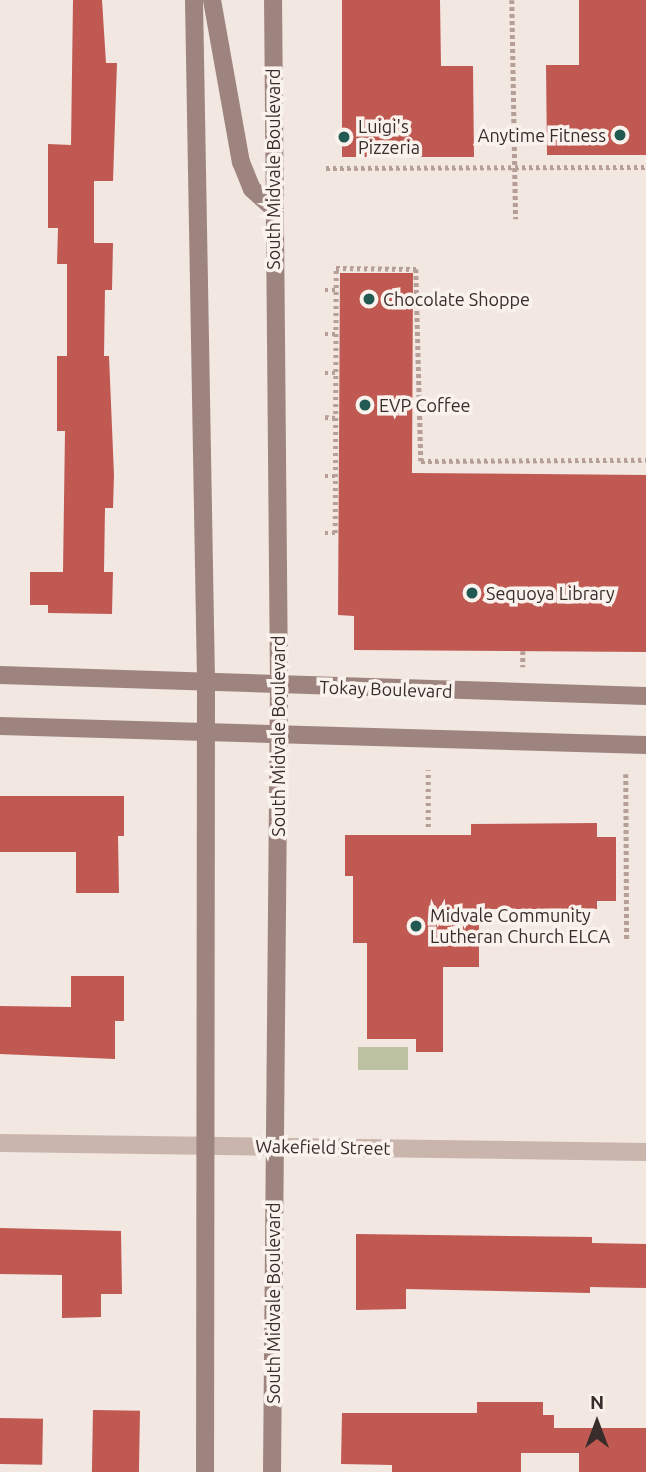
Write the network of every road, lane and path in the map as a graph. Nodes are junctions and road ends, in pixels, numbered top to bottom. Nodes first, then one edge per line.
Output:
1 (194, 0) edge
2 (212, 0) edge
3 (272, 0) edge
4 (512, 0) edge
5 (514, 167) junction
6 (646, 167) edge
7 (326, 168) dead end
8 (272, 207) junction
9 (516, 219) dead end
10 (326, 290) dead end
11 (336, 290) junction
12 (326, 334) dead end
13 (336, 334) junction
14 (326, 373) dead end
15 (335, 373) junction
16 (325, 417) dead end
17 (335, 418) junction
18 (646, 460) edge
19 (325, 476) dead end
20 (335, 476) junction
21 (325, 533) dead end
22 (523, 651) dead end
23 (523, 667) dead end
24 (0, 675) edge
25 (206, 680) junction
26 (279, 683) junction
27 (646, 696) edge
28 (0, 726) edge
29 (205, 732) junction
30 (279, 735) junction
31 (646, 745) edge
32 (428, 770) dead end
33 (626, 774) dead end
34 (428, 827) dead end
35 (627, 940) dead end
36 (0, 1143) edge
37 (205, 1145) junction
38 (273, 1146) junction
39 (646, 1152) edge
40 (205, 1472) edge
41 (272, 1472) edge

1 - 25 main road
2 - 8 main road
3 - 8 main road, South Midvale Boulevard
4 - 5 path
5 - 6 path
5 - 7 path
5 - 9 path
8 - 26 main road, South Midvale Boulevard
10 - 11 path
11 - 13 path
11 - 18 path
12 - 13 path
13 - 15 path
14 - 15 path
15 - 17 path
16 - 17 path
17 - 20 path
19 - 20 path
20 - 21 path
22 - 23 path
24 - 25 main road, Tokay Boulevard
25 - 26 main road, Tokay Boulevard
25 - 29 main road
26 - 27 main road, Tokay Boulevard
26 - 30 main road, South Midvale Boulevard
28 - 29 main road
29 - 30 main road
29 - 37 main road
30 - 31 main road
30 - 38 main road, South Midvale Boulevard
32 - 34 path
33 - 35 path
36 - 37 street, Wakefield Street
37 - 38 street, Wakefield Street
37 - 40 main road
38 - 39 street, Wakefield Street
38 - 41 main road, South Midvale Boulevard

